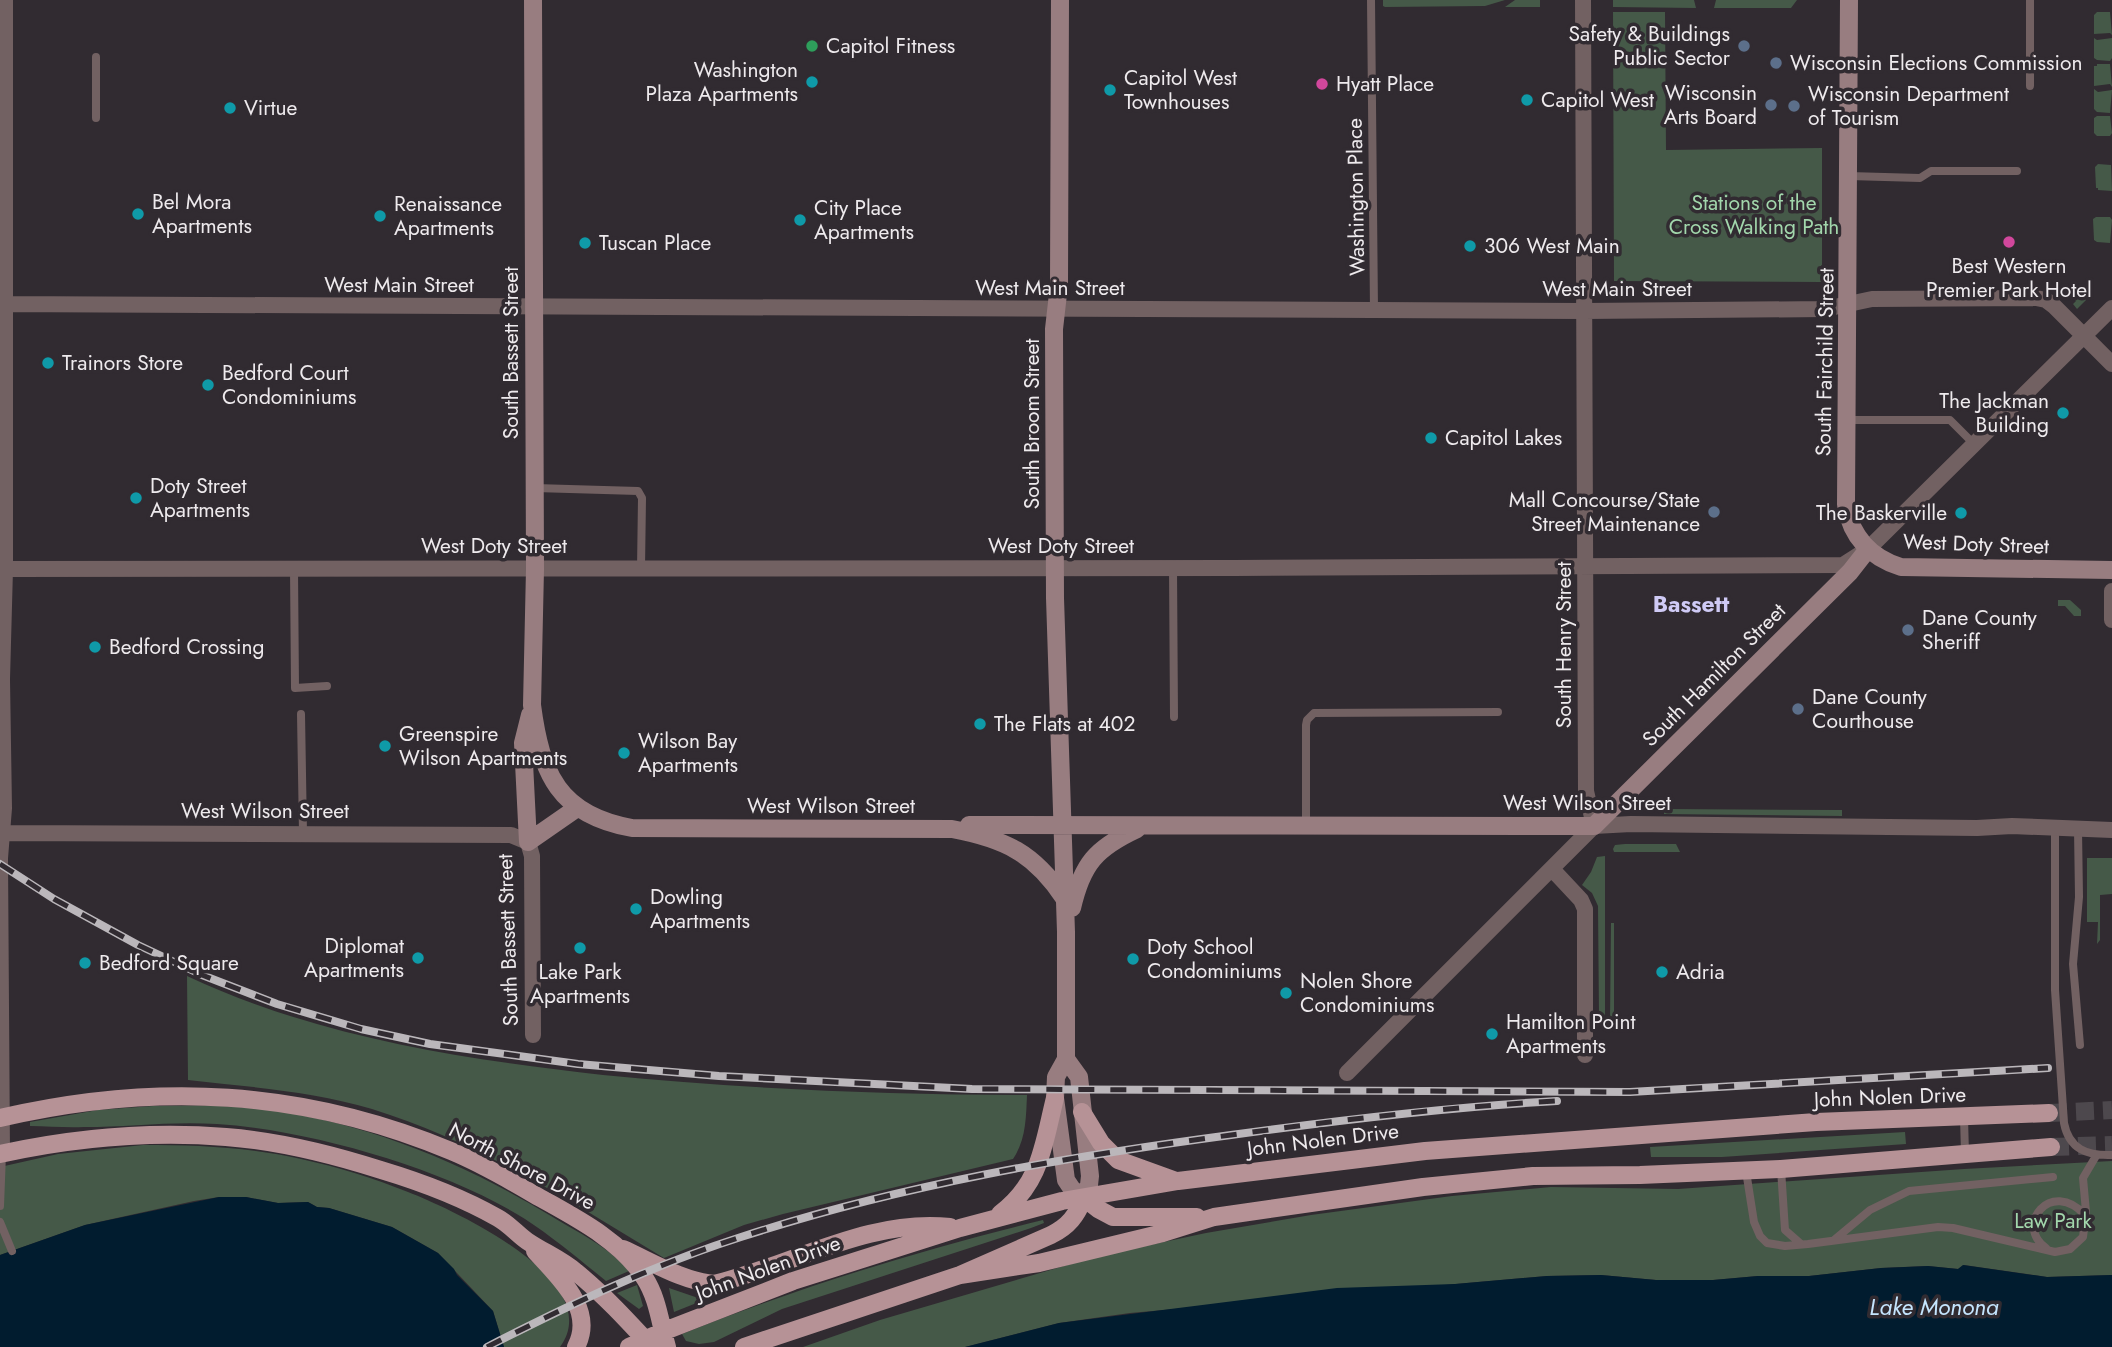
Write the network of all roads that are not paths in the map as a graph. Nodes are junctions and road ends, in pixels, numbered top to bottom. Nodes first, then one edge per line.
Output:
1 (5, 0) edge
2 (533, 0) edge
3 (1060, 0) edge
4 (1371, 0) edge
5 (1583, 0) edge
6 (1849, 0) edge
7 (2031, 0) edge
8 (96, 57) dead end
9 (2029, 86) dead end
10 (96, 118) dead end
11 (2, 151) edge
12 (2017, 171) dead end
13 (1849, 176) junction
14 (2, 304) edge
15 (1848, 305) junction
16 (534, 306) junction
17 (2112, 308) edge
18 (1057, 310) junction
19 (1374, 310) junction
20 (1584, 311) junction
21 (2084, 336) junction
22 (2112, 364) edge
23 (1847, 420) junction
24 (1974, 444) junction
25 (534, 488) junction
26 (1868, 549) junction
27 (1585, 567) junction
28 (1055, 568) junction
29 (1173, 568) junction
30 (2, 569) edge
31 (294, 569) junction
32 (535, 569) junction
33 (641, 569) junction
34 (2112, 570) edge
35 (2112, 591) edge
36 (2112, 620) edge
37 (327, 686) dead end
38 (532, 705) junction
39 (1497, 712) dead end
40 (300, 714) dead end
41 (1174, 717) dead end
42 (577, 808) junction
43 (1306, 826) junction
44 (1594, 826) junction
45 (1061, 827) junction
46 (1143, 827) junction
47 (952, 829) junction
48 (2056, 829) junction
49 (2078, 829) junction
50 (2112, 830) edge
51 (1, 833) edge
52 (303, 833) junction
53 (528, 842) junction
54 (1552, 869) junction
55 (1065, 900) junction
56 (1066, 932) junction
57 (533, 1035) dead end
58 (2080, 1045) dead end
59 (1585, 1055) dead end
60 (1066, 1059) junction
61 (1347, 1073) dead end
62 (1055, 1098) junction
63 (1082, 1112) junction
64 (2049, 1113) tunnel mouth
65 (1964, 1117) junction
66 (0, 1118) edge
67 (2051, 1147) tunnel mouth
68 (1, 1154) edge
69 (1965, 1154) junction
70 (2096, 1156) junction
71 (2112, 1156) edge
72 (1781, 1168) junction
73 (1746, 1171) junction
74 (2053, 1177) dead end
75 (1178, 1181) junction
76 (1084, 1198) junction
77 (0, 1206) edge
78 (2086, 1212) junction
79 (1214, 1217) junction
80 (996, 1218) junction
81 (0, 1222) edge
82 (960, 1228) junction
83 (526, 1240) junction
84 (1833, 1242) junction
85 (1808, 1244) junction
86 (618, 1247) junction
87 (12, 1251) dead end
88 (2055, 1252) junction
89 (960, 1275) junction
90 (664, 1339) edge
91 (642, 1344) edge
92 (576, 1347) edge
93 (744, 1347) edge

1 - 11 street
2 - 16 street, South Bassett Street
3 - 18 street, South Broom Street
4 - 19 lane, Washington Place
5 - 20 street, South Henry Street
6 - 13 street, South Fairchild Street
7 - 9 lane
8 - 10 lane
11 - 14 street
12 - 13 lane
13 - 15 street, South Fairchild Street
14 - 16 street, West Main Street
14 - 30 street
15 - 20 street, West Main Street
15 - 21 street, West Main Street
15 - 23 street, South Fairchild Street
16 - 18 street, West Main Street
16 - 25 street, South Bassett Street
17 - 21 street, South Hamilton Street
18 - 19 street, West Main Street
18 - 28 street, South Broom Street
19 - 20 street, West Main Street
20 - 27 street, South Henry Street
21 - 22 street, West Main Street
21 - 24 street, South Hamilton Street
23 - 24 lane
23 - 26 street, South Fairchild Street
24 - 26 street, South Hamilton Street
25 - 32 street, South Bassett Street
25 - 33 lane
26 - 27 street, West Doty Street
26 - 34 street, West Doty Street
26 - 44 street, South Hamilton Street
27 - 29 street, West Doty Street
27 - 44 street, South Henry Street
28 - 29 street, West Doty Street
28 - 33 street, West Doty Street
28 - 45 street, South Broom Street
29 - 41 lane
30 - 31 street, West Doty Street
30 - 51 street
31 - 32 street, West Doty Street
31 - 37 lane
32 - 33 street, West Doty Street
32 - 38 street, South Bassett Street
35 - 36 street
38 - 42 street, West Wilson Street
38 - 53 street
39 - 43 lane
40 - 52 lane
42 - 47 street, West Wilson Street
42 - 53 street
43 - 44 street, West Wilson Street
43 - 46 street, West Wilson Street
44 - 48 street, West Wilson Street
44 - 54 street, South Hamilton Street
45 - 46 street, West Wilson Street
45 - 47 street, West Wilson Street
45 - 55 street, South Broom Street
46 - 56 street
47 - 55 street
48 - 49 street, West Wilson Street
48 - 70 lane
49 - 50 street, West Wilson Street
49 - 58 lane
51 - 52 street, West Wilson Street
51 - 66 street
52 - 53 street, West Wilson Street
53 - 57 street, South Bassett Street
54 - 59 street
54 - 61 street, South Hamilton Street
55 - 56 street, South Broom Street
56 - 60 street, South Broom Street
60 - 62 street, South Broom Street
60 - 63 street, South Broom Street
62 - 76 street, South Broom Street
62 - 80 main road
63 - 75 main road
63 - 76 street, South Broom Street
64 - 65 main road, John Nolen Drive
65 - 69 lane
65 - 75 main road, John Nolen Drive
66 - 68 street
66 - 86 main road, North Shore Drive
67 - 69 main road
68 - 77 lane
68 - 83 main road
69 - 72 main road
70 - 71 lane
70 - 78 lane
72 - 73 main road
72 - 85 lane
73 - 79 main road
73 - 85 lane
74 - 84 lane
75 - 76 main road, John Nolen Drive
76 - 79 main road
76 - 80 main road, John Nolen Drive
76 - 89 main road
78 - 88 lane
78 - 88 lane
79 - 89 main road
80 - 82 main road, John Nolen Drive
81 - 87 lane
82 - 86 main road
82 - 90 main road, John Nolen Drive
83 - 91 main road
83 - 92 main road
84 - 85 lane
84 - 88 lane
86 - 90 main road, North Shore Drive
89 - 93 main road
90 - 91 main road, John Nolen Drive

